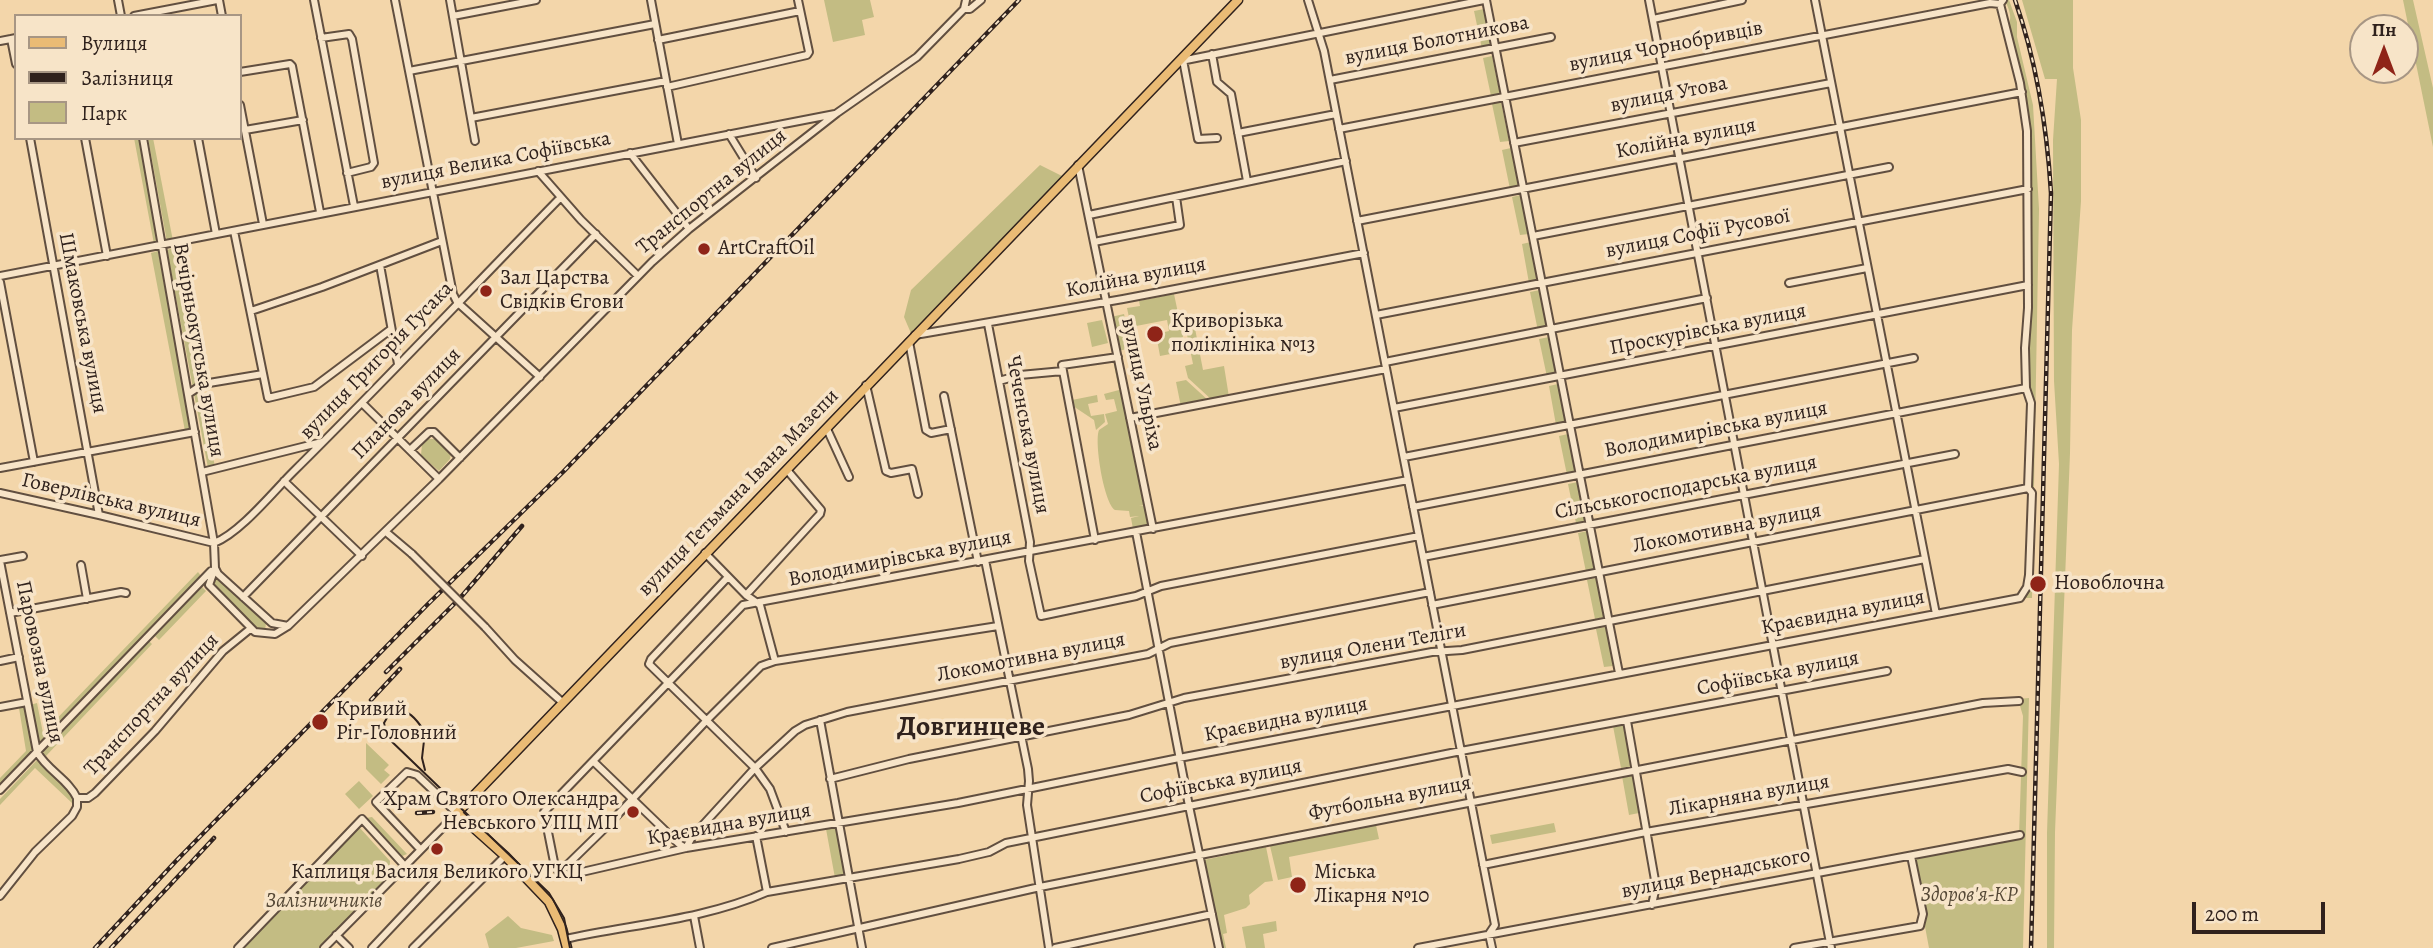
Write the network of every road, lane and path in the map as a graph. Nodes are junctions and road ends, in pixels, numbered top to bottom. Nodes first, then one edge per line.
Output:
1 (218, 0) edge
2 (314, 0) edge
3 (395, 0) edge
4 (450, 0) edge
5 (536, 0) edge
6 (651, 0) edge
7 (798, 0) edge
8 (966, 0) edge
9 (981, 0) edge
10 (1238, 0) edge
11 (1308, 0) edge
12 (1485, 0) edge
13 (1649, 0) edge
14 (1742, 0) edge
15 (1815, 0) edge
16 (165, 1) edge
17 (2001, 2) edge
18 (964, 9) junction
19 (166, 10) junction
20 (800, 11) junction
21 (145, 14) edge
22 (453, 16) junction
23 (1653, 19) junction
24 (655, 24) junction
25 (1319, 32) junction
26 (1822, 35) junction
27 (1551, 37) dead end
28 (321, 38) junction
29 (13, 39) edge
30 (658, 40) junction
31 (0, 41) edge
32 (1496, 48) junction
33 (1212, 54) junction
34 (461, 61) junction
35 (1181, 61) junction
36 (1662, 66) junction
37 (409, 71) junction
38 (242, 72) edge
39 (1330, 80) junction
40 (1831, 83) junction
41 (666, 84) junction
42 (2022, 92) junction
43 (1505, 97) junction
44 (837, 113) junction
45 (1671, 113) junction
46 (1336, 114) junction
47 (242, 115) edge
48 (471, 118) junction
49 (303, 120) junction
50 (1839, 127) junction
51 (1339, 129) junction
52 (245, 130) junction
53 (1238, 133) junction
54 (729, 134) junction
55 (1217, 138) dead end
56 (30, 140) edge
57 (85, 140) edge
58 (143, 140) edge
59 (198, 140) edge
60 (475, 141) dead end
61 (1514, 143) junction
62 (678, 144) junction
63 (630, 153) junction
64 (1679, 159) junction
65 (1346, 161) junction
66 (1078, 165) junction
67 (1889, 167) dead end
68 (538, 171) junction
69 (347, 173) junction
70 (1848, 174) junction
71 (756, 178) junction
72 (1247, 181) junction
73 (2028, 189) junction
74 (1524, 190) junction
75 (433, 191) junction
76 (1176, 197) junction
77 (560, 198) junction
78 (354, 206) junction
79 (1689, 206) junction
80 (320, 212) junction
81 (1089, 215) junction
82 (1857, 220) junction
83 (1357, 221) junction
84 (263, 224) junction
85 (689, 229) junction
86 (234, 231) junction
87 (216, 234) junction
88 (596, 234) junction
89 (1533, 236) junction
90 (442, 241) junction
91 (1094, 242) junction
92 (162, 246) junction
93 (1364, 253) junction
94 (1697, 253) junction
95 (107, 256) junction
96 (380, 265) junction
97 (53, 266) junction
98 (1867, 268) junction
99 (0, 276) edge
100 (638, 276) junction
101 (0, 282) edge
102 (1542, 283) junction
103 (1789, 283) dead end
104 (2028, 285) junction
105 (1707, 298) junction
106 (457, 302) junction
107 (1106, 302) junction
108 (251, 311) junction
109 (1876, 314) junction
110 (1376, 315) junction
111 (988, 324) junction
112 (1551, 329) junction
113 (390, 330) junction
114 (496, 337) junction
115 (912, 338) junction
116 (1716, 346) junction
117 (1118, 356) junction
118 (1914, 358) dead end
119 (398, 363) junction
120 (1886, 363) junction
121 (1386, 365) junction
122 (1063, 371) junction
123 (263, 373) junction
124 (1560, 376) junction
125 (540, 377) junction
126 (999, 381) junction
127 (866, 385) junction
128 (2026, 388) junction
129 (188, 394) junction
130 (1725, 394) junction
131 (944, 396) dead end
132 (362, 403) junction
133 (1394, 408) junction
134 (1896, 413) junction
135 (1130, 418) junction
136 (1570, 424) junction
137 (827, 429) junction
138 (951, 429) junction
139 (195, 432) junction
140 (398, 438) junction
141 (324, 441) junction
142 (1734, 444) junction
143 (410, 450) junction
144 (88, 452) junction
145 (1955, 454) dead end
146 (1404, 457) junction
147 (460, 458) junction
148 (34, 462) junction
149 (1905, 464) junction
150 (0, 468) edge
151 (787, 470) junction
152 (202, 472) junction
153 (1580, 474) junction
154 (849, 477) dead end
155 (439, 479) junction
156 (1408, 480) junction
157 (284, 481) junction
158 (2028, 488) junction
159 (0, 493) edge
160 (918, 494) dead end
161 (1744, 495) junction
162 (1413, 507) junction
163 (1914, 510) junction
164 (99, 514) junction
165 (321, 516) junction
166 (1589, 525) junction
167 (1153, 529) junction
168 (386, 532) junction
169 (1136, 532) junction
170 (1419, 536) junction
171 (1095, 540) junction
172 (1753, 542) junction
173 (214, 543) junction
174 (1028, 552) junction
175 (705, 554) junction
176 (23, 556) dead end
177 (362, 556) junction
178 (1423, 557) junction
179 (1924, 559) junction
180 (0, 561) edge
181 (981, 561) junction
182 (81, 565) dead end
183 (215, 568) junction
184 (1599, 572) junction
185 (728, 577) junction
186 (1763, 590) junction
187 (1147, 592) junction
188 (1430, 592) junction
189 (126, 593) dead end
190 (746, 595) junction
191 (243, 597) junction
192 (87, 598) junction
193 (758, 603) junction
194 (1433, 605) junction
195 (10, 611) junction
196 (0, 612) edge
197 (1936, 614) junction
198 (1608, 622) junction
199 (288, 626) junction
200 (998, 626) junction
201 (250, 629) junction
202 (1774, 644) junction
203 (1158, 649) junction
204 (1442, 652) junction
205 (19, 657) junction
206 (0, 661) edge
207 (775, 661) junction
208 (1888, 671) dead end
209 (1619, 673) junction
210 (1010, 680) junction
211 (668, 682) junction
212 (1782, 691) junction
213 (2018, 701) dead end
214 (27, 702) junction
215 (562, 702) junction
216 (1168, 702) junction
217 (1452, 706) junction
218 (0, 707) edge
219 (706, 720) junction
220 (820, 720) junction
221 (1627, 721) junction
222 (1021, 738) junction
223 (1791, 739) junction
224 (1461, 751) junction
225 (37, 752) junction
226 (1179, 758) junction
227 (593, 761) junction
228 (755, 768) junction
229 (1635, 769) junction
230 (2022, 772) dead end
231 (830, 779) junction
232 (1029, 789) junction
233 (0, 790) edge
234 (77, 798) junction
235 (632, 799) junction
236 (1471, 801) junction
237 (1804, 804) junction
238 (1189, 806) junction
239 (457, 813) junction
240 (839, 823) junction
241 (786, 832) junction
242 (1646, 832) junction
243 (2020, 835) dead end
244 (757, 836) junction
245 (1032, 838) junction
246 (686, 848) junction
247 (420, 849) junction
248 (1200, 855) junction
249 (505, 856) junction
250 (1911, 856) junction
251 (404, 865) junction
252 (1483, 865) junction
253 (559, 873) junction
254 (1816, 873) junction
255 (848, 878) junction
256 (436, 880) dead end
257 (1040, 887) junction
258 (767, 892) junction
259 (0, 896) edge
260 (1652, 905) junction
261 (1212, 914) junction
262 (694, 916) junction
263 (858, 929) junction
264 (1489, 934) junction
265 (336, 935) junction
266 (566, 944) edge
267 (1830, 944) edge
268 (415, 947) edge
269 (237, 948) edge
270 (324, 948) edge
271 (349, 948) edge
272 (372, 948) edge
273 (700, 948) edge
274 (772, 948) edge
275 (862, 948) edge
276 (1052, 948) edge
277 (1219, 948) edge
278 (1418, 948) edge
279 (1492, 948) edge
280 (1794, 948) edge

1 - 19 street
2 - 28 street
3 - 37 street
4 - 22 street
5 - 22 street
6 - 24 street
7 - 20 street
8 - 18 street
9 - 18 street, Транспортна вулиця
10 - 35 main road, вулиця Гетьмана Івана Мазепи
11 - 25 street
12 - 25 street
12 - 32 street
13 - 23 street
14 - 23 street
15 - 26 street
16 - 19 street
17 - 26 street, вулиця Чорнобривців
17 - 42 street
18 - 44 street, Транспортна вулиця
19 - 21 street
20 - 30 street
20 - 41 street
22 - 34 street
23 - 36 street
24 - 30 street
24 - 34 street
25 - 33 street
25 - 39 street
26 - 36 street, вулиця Чорнобривців
26 - 40 street
27 - 32 street, вулиця Болотникова
28 - 69 street
28 - 69 street
29 - 31 street
30 - 41 street
32 - 39 street, вулиця Болотникова
32 - 43 street
33 - 35 street
33 - 53 street
34 - 37 street
34 - 48 street
35 - 55 street
35 - 66 main road, вулиця Гетьмана Івана Мазепи
36 - 43 street, вулиця Чорнобривців
36 - 45 street
37 - 75 street
38 - 49 street
39 - 46 street
40 - 45 street, вулиця Утова
40 - 50 street
41 - 48 street
41 - 62 street
42 - 50 street, Колійна вулиця
42 - 73 street
43 - 51 street, вулиця Чорнобривців
43 - 61 street
44 - 54 street, вулиця Велика Софіївська
44 - 71 street, Транспортна вулиця
45 - 61 street, вулиця Утова
45 - 64 street
46 - 51 street
46 - 53 street
47 - 52 street
48 - 60 street
49 - 52 street
49 - 80 street
50 - 64 street, Колійна вулиця
50 - 70 street
51 - 65 street
52 - 84 street
53 - 72 street
54 - 62 street, вулиця Велика Софіївська
54 - 71 street
56 - 97 street, Шмаковська вулиця
57 - 95 street
58 - 92 street, Вечірньокутська вулиця
59 - 87 street
61 - 74 street
62 - 63 street, вулиця Велика Софіївська
63 - 68 street, вулиця Велика Софіївська
63 - 85 street
64 - 74 street, Колійна вулиця
64 - 79 street
65 - 72 street
65 - 83 street
66 - 81 street, вулиця Ульріха
66 - 115 main road, вулиця Гетьмана Івана Мазепи
67 - 70 street
68 - 75 street, вулиця Велика Софіївська
68 - 77 street
69 - 78 street
70 - 79 street
70 - 82 street
71 - 85 street, Транспортна вулиця
72 - 76 street
73 - 82 street, вулиця Софії Русової
73 - 104 street
74 - 83 street, Колійна вулиця
74 - 89 street
75 - 78 street, вулиця Велика Софіївська
75 - 90 street
76 - 81 street
76 - 91 street
77 - 88 street
77 - 106 street, вулиця Григорія Гусака
78 - 80 street, вулиця Велика Софіївська
79 - 89 street
79 - 94 street
80 - 84 street, вулиця Велика Софіївська
81 - 91 street, вулиця Ульріха
82 - 94 street, вулиця Софії Русової
82 - 98 street
83 - 93 street
84 - 86 street, вулиця Велика Софіївська
85 - 100 street, Транспортна вулиця
86 - 87 street, вулиця Велика Софіївська
86 - 108 street
87 - 92 street, вулиця Велика Софіївська
88 - 100 street
88 - 114 street, Планова вулиця
89 - 102 street
90 - 96 street
90 - 106 street
91 - 107 street, вулиця Ульріха
92 - 95 street, вулиця Велика Софіївська
92 - 129 street, Вечірньокутська вулиця
93 - 107 street, Колійна вулиця
93 - 110 street
94 - 102 street, вулиця Софії Русової
94 - 105 street
95 - 97 street, вулиця Велика Софіївська
96 - 108 street
96 - 113 street
97 - 99 street, вулиця Велика Софіївська
97 - 144 street, Шмаковська вулиця
98 - 103 street, Проскурівська вулиця
98 - 109 street
100 - 125 street, Транспортна вулиця
101 - 148 street
102 - 110 street, вулиця Софії Русової
102 - 112 street
104 - 109 street, Проскурівська вулиця
104 - 128 street
105 - 112 street, Проскурівська вулиця
105 - 116 street
106 - 114 street
106 - 119 street, вулиця Григорія Гусака
107 - 111 street, Колійна вулиця
107 - 117 street, вулиця Ульріха
108 - 123 street
109 - 116 street, Проскурівська вулиця
109 - 120 street
110 - 121 street
111 - 115 street, Колійна вулиця
111 - 126 street, Чеченська вулиця
112 - 121 street, Проскурівська вулиця
112 - 124 street
113 - 119 street
113 - 123 street
114 - 125 street
114 - 140 street, Планова вулиця
115 - 127 main road, вулиця Гетьмана Івана Мазепи
115 - 138 street
116 - 124 street, Проскурівська вулиця
116 - 130 street
117 - 122 street
117 - 135 street, вулиця Ульріха
118 - 120 street, Володимирівська вулиця
119 - 132 street, вулиця Григорія Гусака
120 - 130 street, Володимирівська вулиця
120 - 134 street
121 - 133 street
121 - 135 street, Проскурівська вулиця
122 - 126 street
122 - 171 street
123 - 129 street
124 - 133 street, Проскурівська вулиця
124 - 136 street
125 - 147 street, Транспортна вулиця
126 - 174 street, Чеченська вулиця
127 - 137 main road, вулиця Гетьмана Івана Мазепи
127 - 160 street
128 - 134 street, Володимирівська вулиця
128 - 158 street
129 - 139 street, Вечірньокутська вулиця
130 - 136 street, Володимирівська вулиця
130 - 142 street
131 - 138 street
132 - 140 street
132 - 141 street, вулиця Григорія Гусака
133 - 146 street
134 - 142 street, Володимирівська вулиця
134 - 149 street
135 - 167 street, вулиця Ульріха
136 - 146 street, Володимирівська вулиця
136 - 153 street
137 - 151 main road, вулиця Гетьмана Івана Мазепи
137 - 154 street
138 - 181 street
139 - 144 street
139 - 152 street, Вечірньокутська вулиця
140 - 143 street
140 - 165 street, Планова вулиця
141 - 152 street
141 - 157 street, вулиця Григорія Гусака
142 - 153 street, Володимирівська вулиця
142 - 161 street
143 - 147 street
143 - 155 street
144 - 148 street
144 - 164 street, Шмаковська вулиця
145 - 149 street, Сільськогосподарська вулиця
146 - 156 street
147 - 155 street, Транспортна вулиця
148 - 150 street
149 - 161 street, Сільськогосподарська вулиця
149 - 163 street
151 - 175 main road, вулиця Гетьмана Івана Мазепи
151 - 190 street
152 - 173 street, Вечірньокутська вулиця
153 - 162 street, Володимирівська вулиця
153 - 166 street
155 - 168 street, Транспортна вулиця
156 - 162 street
156 - 167 street, Володимирівська вулиця
157 - 165 street
157 - 173 street, вулиця Григорія Гусака
158 - 163 street, Локомотивна вулиця
158 - 197 street, Краєвидна вулиця
159 - 164 street, Говерлівська вулиця
161 - 166 street, Сільськогосподарська вулиця
161 - 172 street
162 - 170 street
163 - 172 street, Локомотивна вулиця
163 - 179 street
164 - 173 street, Говерлівська вулиця
165 - 177 street
165 - 191 street, Планова вулиця
166 - 178 street, Сільськогосподарська вулиця
166 - 184 street
167 - 169 street, Володимирівська вулиця
168 - 177 street, Транспортна вулиця
168 - 215 street, bridge
169 - 171 street, Володимирівська вулиця
169 - 187 street
170 - 178 street
170 - 187 street
171 - 174 street, Володимирівська вулиця
172 - 184 street, Локомотивна вулиця
172 - 186 street
173 - 183 street, Вечірньокутська вулиця
174 - 181 street, Володимирівська вулиця
174 - 187 street
175 - 185 street
175 - 215 main road, вулиця Гетьмана Івана Мазепи
176 - 180 street
177 - 199 street, Транспортна вулиця
178 - 188 street
179 - 186 street, вулиця Олени Теліги
179 - 197 street
180 - 195 street, Паровозна вулиця
181 - 193 street, Володимирівська вулиця
181 - 200 street
182 - 192 street
183 - 191 street
183 - 201 street, Транспортна вулиця
183 - 225 street
184 - 194 street, Локомотивна вулиця
184 - 198 street
185 - 190 street
185 - 211 street
186 - 198 street, вулиця Олени Теліги
186 - 202 street
187 - 203 street
188 - 194 street
188 - 203 street, Локомотивна вулиця
189 - 192 street
190 - 193 street
191 - 199 street
192 - 195 street
193 - 207 street
193 - 211 street, Володимирівська вулиця
194 - 204 street
195 - 196 street
195 - 205 street, Паровозна вулиця
197 - 202 street, Краєвидна вулиця
198 - 204 street, вулиця Олени Теліги
198 - 209 street
199 - 201 street, Транспортна вулиця
200 - 207 street
200 - 210 street
201 - 234 street, Транспортна вулиця
202 - 209 street, Краєвидна вулиця
202 - 212 street
203 - 210 street, Локомотивна вулиця
203 - 216 street
204 - 216 street, вулиця Олени Теліги
204 - 217 street
205 - 206 street
205 - 214 street, Паровозна вулиця
207 - 219 street
208 - 212 street, Софіївська вулиця
209 - 217 street, Краєвидна вулиця
210 - 220 street, Локомотивна вулиця
210 - 222 street
211 - 219 street
211 - 227 street, Володимирівська вулиця
212 - 221 street, Софіївська вулиця
212 - 223 street
213 - 223 street, Футбольна вулиця
214 - 218 street
214 - 225 street, Паровозна вулиця
215 - 239 main road, вулиця Гетьмана Івана Мазепи
216 - 222 street, вулиця Олени Теліги
216 - 226 street
217 - 224 street
217 - 226 street, Краєвидна вулиця
219 - 228 street
219 - 235 street
220 - 228 street, Локомотивна вулиця
220 - 231 street
221 - 224 street, Софіївська вулиця
221 - 229 street
222 - 231 street, вулиця Олени Теліги
222 - 232 street
223 - 229 street, Футбольна вулиця
223 - 237 street
224 - 236 street
224 - 238 street, Софіївська вулиця
225 - 233 street
225 - 234 street, Паровозна вулиця
226 - 232 street, Краєвидна вулиця
226 - 238 street
227 - 235 street
227 - 253 street, Володимирівська вулиця
228 - 241 street
228 - 246 street, Локомотивна вулиця
229 - 236 street, Футбольна вулиця
229 - 242 street
230 - 237 street, Лікарняна вулиця
231 - 240 street
232 - 240 street, Краєвидна вулиця
232 - 245 street
234 - 259 street, Транспортна вулиця
235 - 246 street
235 - 253 street
236 - 248 street, Футбольна вулиця
236 - 252 street
237 - 242 street, Лікарняна вулиця
237 - 254 street
238 - 245 street, Софіївська вулиця
238 - 248 street
239 - 247 street, вулиця Гетьмана Івана Мазепи
239 - 247 street
239 - 249 main road
240 - 241 street, Краєвидна вулиця
240 - 255 street
241 - 244 street, Краєвидна вулиця
242 - 252 street, Лікарняна вулиця
242 - 260 street
243 - 250 street, вулиця Вернадського
244 - 246 street, Краєвидна вулиця
244 - 258 street
245 - 255 street, Софіївська вулиця
245 - 257 street
246 - 253 street, Краєвидна вулиця
247 - 251 street, вулиця Гетьмана Івана Мазепи
248 - 257 street, Футбольна вулиця
248 - 261 street
249 - 266 main road
249 - 268 street
250 - 254 street, вулиця Вернадського
250 - 267 street
251 - 265 street, вулиця Гетьмана Івана Мазепи
251 - 269 street
252 - 264 street
254 - 260 street, вулиця Вернадського
254 - 267 street
255 - 258 street, Софіївська вулиця
255 - 263 street
256 - 272 street
257 - 263 street, Футбольна вулиця
257 - 276 street
258 - 262 street, Софіївська вулиця
260 - 264 street, вулиця Вернадського
261 - 276 street
261 - 277 street
262 - 266 street, Софіївська вулиця
262 - 273 street
263 - 274 street, Футбольна вулиця
263 - 275 street
264 - 278 street, вулиця Вернадського
264 - 279 street
265 - 270 street, вулиця Гетьмана Івана Мазепи
265 - 271 street
267 - 280 street

